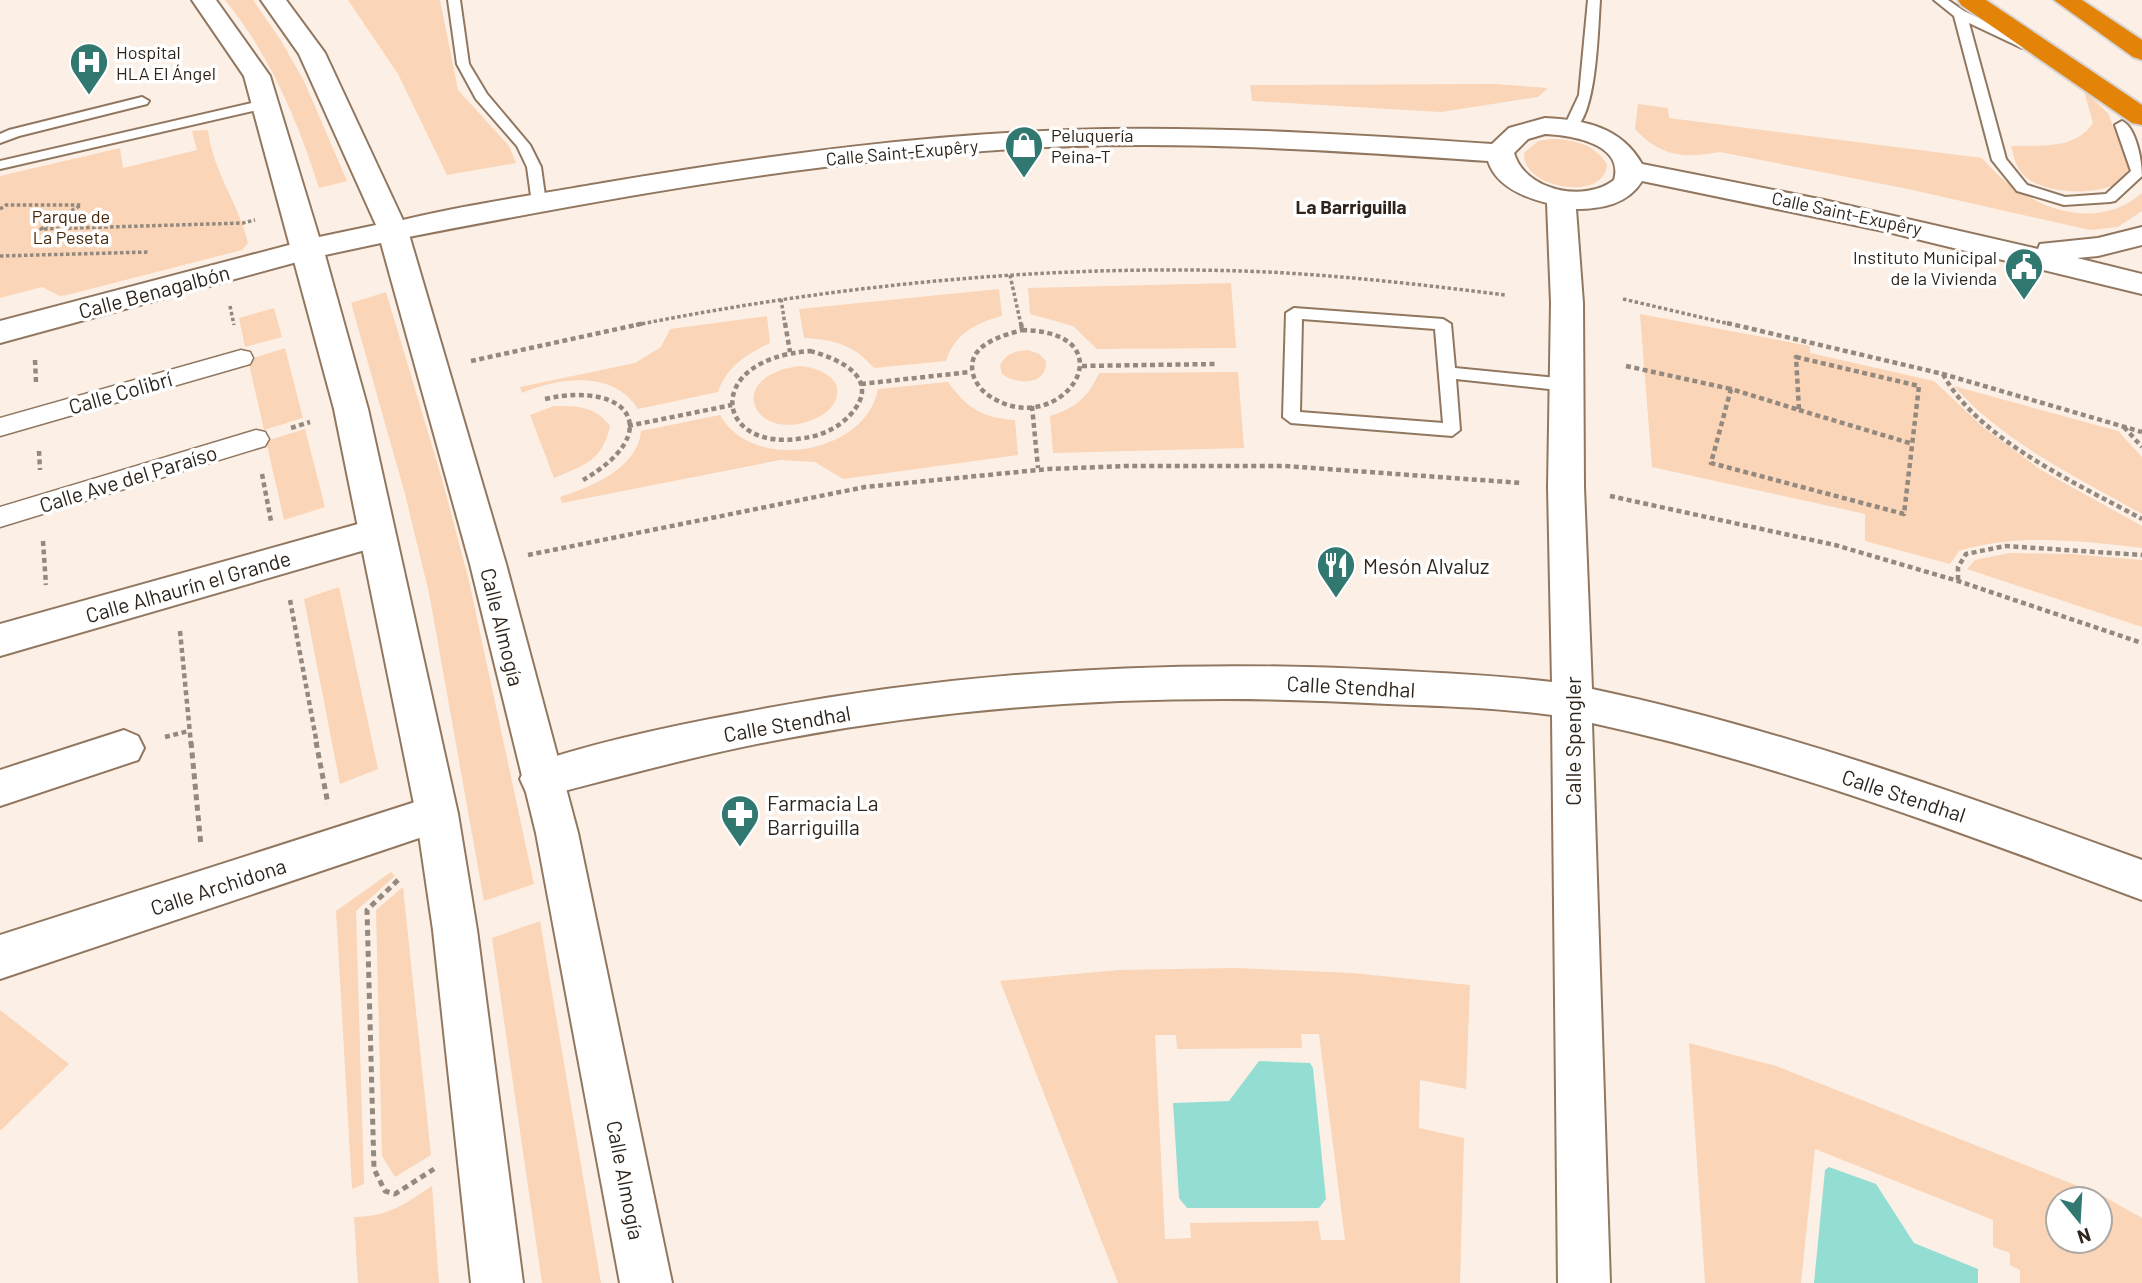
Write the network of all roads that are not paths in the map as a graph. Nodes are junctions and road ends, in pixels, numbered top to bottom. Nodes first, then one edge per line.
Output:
1 (204, 0) edge
2 (273, 0) edge
3 (454, 0) edge
4 (1594, 0) edge
5 (1940, 0) edge
6 (2066, 0) edge
7 (1965, 7) edge
8 (2142, 52) edge
9 (142, 100) dead end
10 (265, 104) junction
11 (2132, 121) edge
12 (1571, 127) junction
13 (0, 139) edge
14 (1500, 153) junction
15 (0, 165) edge
16 (1631, 170) junction
17 (1561, 199) junction
18 (539, 203) junction
19 (393, 231) junction
20 (2142, 236) edge
21 (308, 249) junction
22 (2025, 254) junction
23 (2142, 284) edge
24 (0, 332) edge
25 (240, 358) dead end
26 (1447, 373) junction
27 (1567, 385) junction
28 (0, 427) edge
29 (256, 439) road end
30 (0, 517) edge
31 (376, 533) junction
32 (0, 640) edge
33 (1572, 702) junction
34 (124, 748) dead end
35 (541, 779) junction
36 (0, 788) edge
37 (437, 814) junction
38 (2142, 880) edge
39 (0, 957) edge
40 (497, 1283) edge
41 (646, 1283) edge
42 (1584, 1283) edge

1 - 10 street
2 - 19 street, Calle Almogía
3 - 18 lane
4 - 12 lane
5 - 7 lane
6 - 8 highway
7 - 11 highway
7 - 11 lane
9 - 13 lane
10 - 15 lane
10 - 21 street
12 - 14 street
12 - 16 street
14 - 17 street
14 - 18 street, Calle Saint-Exupêry
16 - 17 street
16 - 22 street, Calle Saint-Exupêry
17 - 27 street, Calle Spengler
18 - 19 street, Calle Saint-Exupêry
19 - 21 street, Calle Benagalbón
19 - 35 street, Calle Almogía
20 - 22 street
21 - 24 street, Calle Benagalbón
21 - 31 street
22 - 23 street, Calle Saint-Exupêry
25 - 28 street, Calle Colibrí
26 - 26 lane
26 - 27 lane
27 - 33 street, Calle Spengler
29 - 30 street, Calle Ave del Paraíso
31 - 32 street, Calle Alhaurín el Grande
31 - 37 street
33 - 35 street, Calle Stendhal
33 - 38 street, Calle Stendhal
33 - 42 street, Calle Spengler
34 - 36 street
35 - 41 street, Calle Almogía
37 - 39 street, Calle Archidona
37 - 40 street

